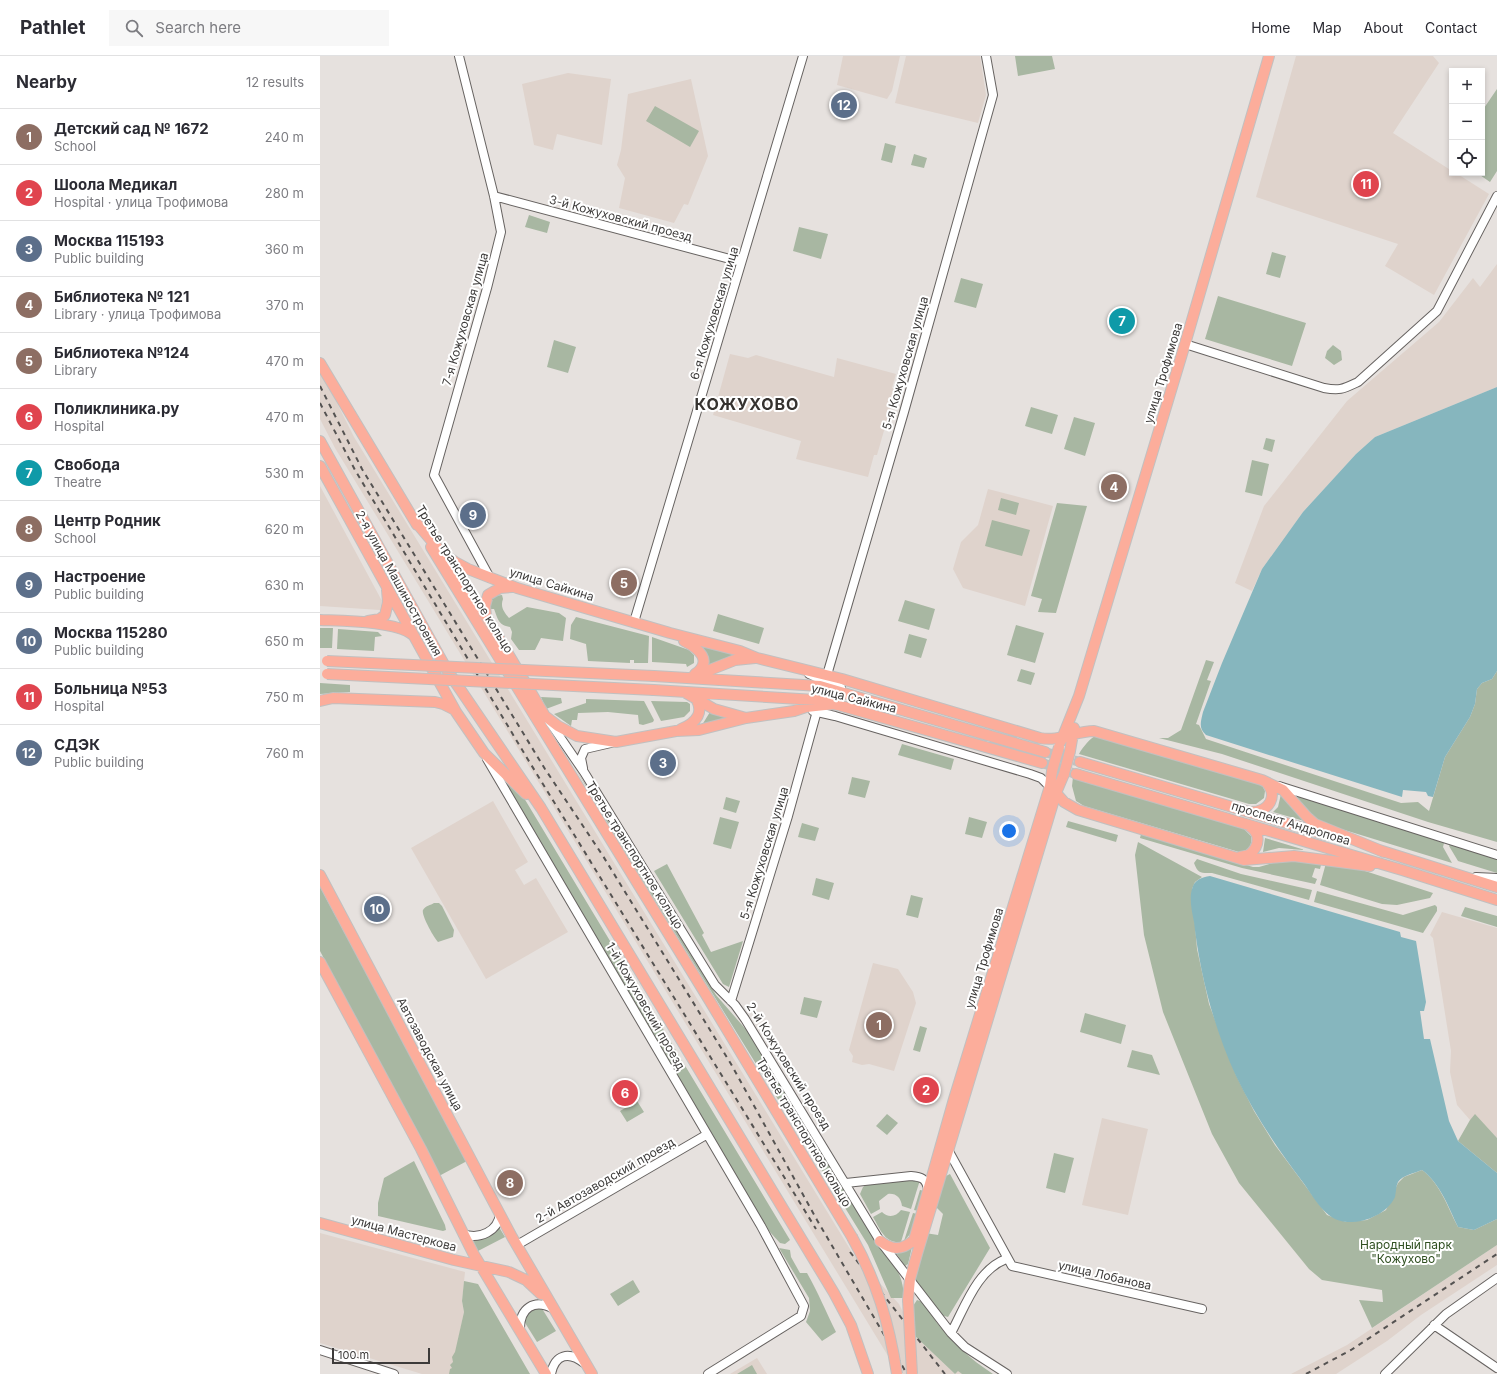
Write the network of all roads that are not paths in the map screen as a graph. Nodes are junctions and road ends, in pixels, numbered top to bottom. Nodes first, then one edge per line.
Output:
1 (459, 56) edge
2 (803, 56) edge
3 (986, 56) edge
4 (1269, 56) edge
5 (494, 196) junction
6 (1497, 196) edge
7 (741, 262) junction
8 (1185, 344) junction
9 (320, 363) edge
10 (320, 441) edge
11 (320, 466) edge
12 (414, 520) junction
13 (441, 552) junction
14 (490, 578) junction
15 (387, 588) junction
16 (517, 588) junction
17 (487, 618) junction
18 (320, 620) edge
19 (364, 622) junction
20 (634, 622) junction
21 (670, 633) junction
22 (417, 638) junction
23 (757, 658) junction
24 (323, 661) edge
25 (796, 668) junction
26 (324, 674) edge
27 (827, 675) junction
28 (690, 678) junction
29 (444, 690) junction
30 (679, 690) junction
31 (694, 696) junction
32 (772, 696) junction
33 (858, 696) junction
34 (320, 701) edge
35 (435, 702) junction
36 (834, 704) junction
37 (806, 707) junction
38 (794, 711) junction
39 (817, 711) junction
40 (456, 712) junction
41 (545, 716) junction
42 (746, 718) junction
43 (676, 731) junction
44 (1068, 735) junction
45 (616, 742) junction
46 (1045, 752) tunnel mouth
47 (484, 753) junction
48 (1080, 762) tunnel mouth
49 (1042, 763) tunnel mouth
50 (584, 772) junction
51 (1076, 774) tunnel mouth
52 (1266, 782) junction
53 (1053, 790) junction
54 (541, 808) junction
55 (1247, 811) junction
56 (1244, 823) junction
57 (1384, 852) junction
58 (1497, 855) edge
59 (1230, 856) junction
60 (1402, 870) junction
61 (320, 875) edge
62 (1462, 876) junction
63 (1497, 878) edge
64 (1497, 888) edge
65 (1497, 900) edge
66 (320, 962) edge
67 (731, 1001) junction
68 (706, 1135) junction
69 (942, 1139) junction
70 (948, 1150) junction
71 (846, 1183) junction
72 (928, 1189) junction
73 (500, 1214) junction
74 (320, 1223) edge
75 (463, 1234) junction
76 (880, 1241) junction
77 (517, 1245) junction
78 (1006, 1259) junction
79 (481, 1266) junction
80 (1497, 1278) edge
81 (910, 1279) junction
82 (922, 1295) junction
83 (908, 1300) junction
84 (553, 1307) junction
85 (1202, 1309) dead end
86 (1434, 1325) junction
87 (520, 1331) junction
88 (951, 1333) junction
89 (320, 1350) edge
90 (586, 1365) junction
91 (1497, 1368) edge
92 (394, 1374) edge
93 (546, 1374) edge
94 (551, 1374) edge
95 (592, 1374) edge
96 (708, 1374) edge
97 (868, 1374) edge
98 (897, 1374) edge
99 (912, 1374) edge
100 (1006, 1374) edge
101 (1385, 1374) edge

1 - 5 street, 7-я Кожуховская улица
2 - 7 street, 6-я Кожуховская улица
3 - 27 street, 5-я Кожуховская улица
4 - 8 main road, улица Трофимова
5 - 7 street, 3-й Кожуховский проезд
5 - 14 street, 7-я Кожуховская улица
6 - 8 street
7 - 20 street, 6-я Кожуховская улица
8 - 44 main road, улица Трофимова
9 - 12 main road, Третье транспортное кольцо
10 - 54 main road
11 - 15 main road, 2-я улица Машиностроения
12 - 13 main road
12 - 98 main road, Третье транспортное кольцо, bridge
13 - 14 main road, улица Сайкина
13 - 17 main road, 2-й Кожуховский проезд
14 - 16 main road, улица Сайкина
15 - 19 main road
15 - 22 main road, 2-я улица Машиностроения
16 - 17 main road
16 - 20 main road, улица Сайкина
17 - 41 main road, 2-й Кожуховский проезд
18 - 19 main road
19 - 22 main road
20 - 21 main road, улица Сайкина
21 - 23 main road, улица Сайкина
21 - 28 main road
22 - 29 main road, 2-я улица Машиностроения
23 - 25 main road, улица Сайкина
23 - 28 main road
24 - 28 main road, улица Сайкина, bridge
25 - 27 main road
25 - 33 street, улица Сайкина
26 - 30 main road, улица Сайкина, bridge
27 - 44 main road
28 - 33 main road, улица Сайкина
29 - 35 main road
29 - 40 main road, 2-я улица Машиностроения
30 - 31 main road
30 - 32 main road, улица Сайкина
31 - 42 main road
31 - 43 main road
32 - 36 main road, улица Сайкина
32 - 37 street
33 - 46 main road, улица Сайкина
34 - 35 main road
35 - 40 main road
36 - 37 main road
36 - 49 main road, улица Сайкина
37 - 38 main road
37 - 39 street
38 - 39 street
38 - 42 main road
39 - 53 street
39 - 67 street, 5-я Кожуховская улица
40 - 47 main road, 1-й Кожуховский проезд
41 - 45 main road
41 - 50 street, 2-й Кожуховский проезд
42 - 43 main road
43 - 45 main road
44 - 52 main road
44 - 53 main road, улица Трофимова, bridge
44 - 53 main road, улица Трофимова, bridge
45 - 50 street
47 - 54 main road
47 - 68 street, 1-й Кожуховский проезд
48 - 55 main road, проспект Андропова
50 - 67 street, 2-й Кожуховский проезд
51 - 56 main road, проспект Андропова
52 - 55 main road
52 - 57 main road
52 - 58 street
53 - 59 main road
53 - 69 main road, улица Трофимова
53 - 70 main road, улица Трофимова
54 - 97 main road
55 - 57 main road, проспект Андропова
56 - 59 main road
56 - 60 main road, проспект Андропова
57 - 62 main road, проспект Андропова
59 - 60 main road
60 - 65 main road, проспект Андропова
61 - 73 main road, Автозаводская улица
62 - 63 street
62 - 64 main road, проспект Андропова
66 - 75 main road
67 - 71 street, 2-й Кожуховский проезд
68 - 77 street, 2-й Автозаводский проезд
68 - 96 street, 1-й Кожуховский проезд
69 - 70 street
69 - 72 main road, улица Трофимова
70 - 78 street
70 - 81 main road, улица Трофимова
71 - 72 street
71 - 76 street, 2-й Кожуховский проезд
72 - 76 main road, улица Трофимова
73 - 75 street
73 - 77 main road, Автозаводская улица
74 - 79 main road, улица Мастеркова
75 - 79 main road
76 - 81 street, 2-й Кожуховский проезд
77 - 84 main road, Автозаводская улица
78 - 85 street, улица Лобанова
78 - 88 street
79 - 84 main road, улица Мастеркова
79 - 87 main road
80 - 86 street
81 - 82 street, 2-й Кожуховский проезд
81 - 83 main road, улица Трофимова
82 - 83 street
82 - 88 street, 2-й Кожуховский проезд
83 - 99 main road, улица Трофимова, bridge
84 - 87 street
84 - 90 main road
86 - 91 street
86 - 101 street
87 - 93 main road
88 - 100 street, 2-й Кожуховский проезд
89 - 92 street
90 - 94 street
90 - 95 main road

